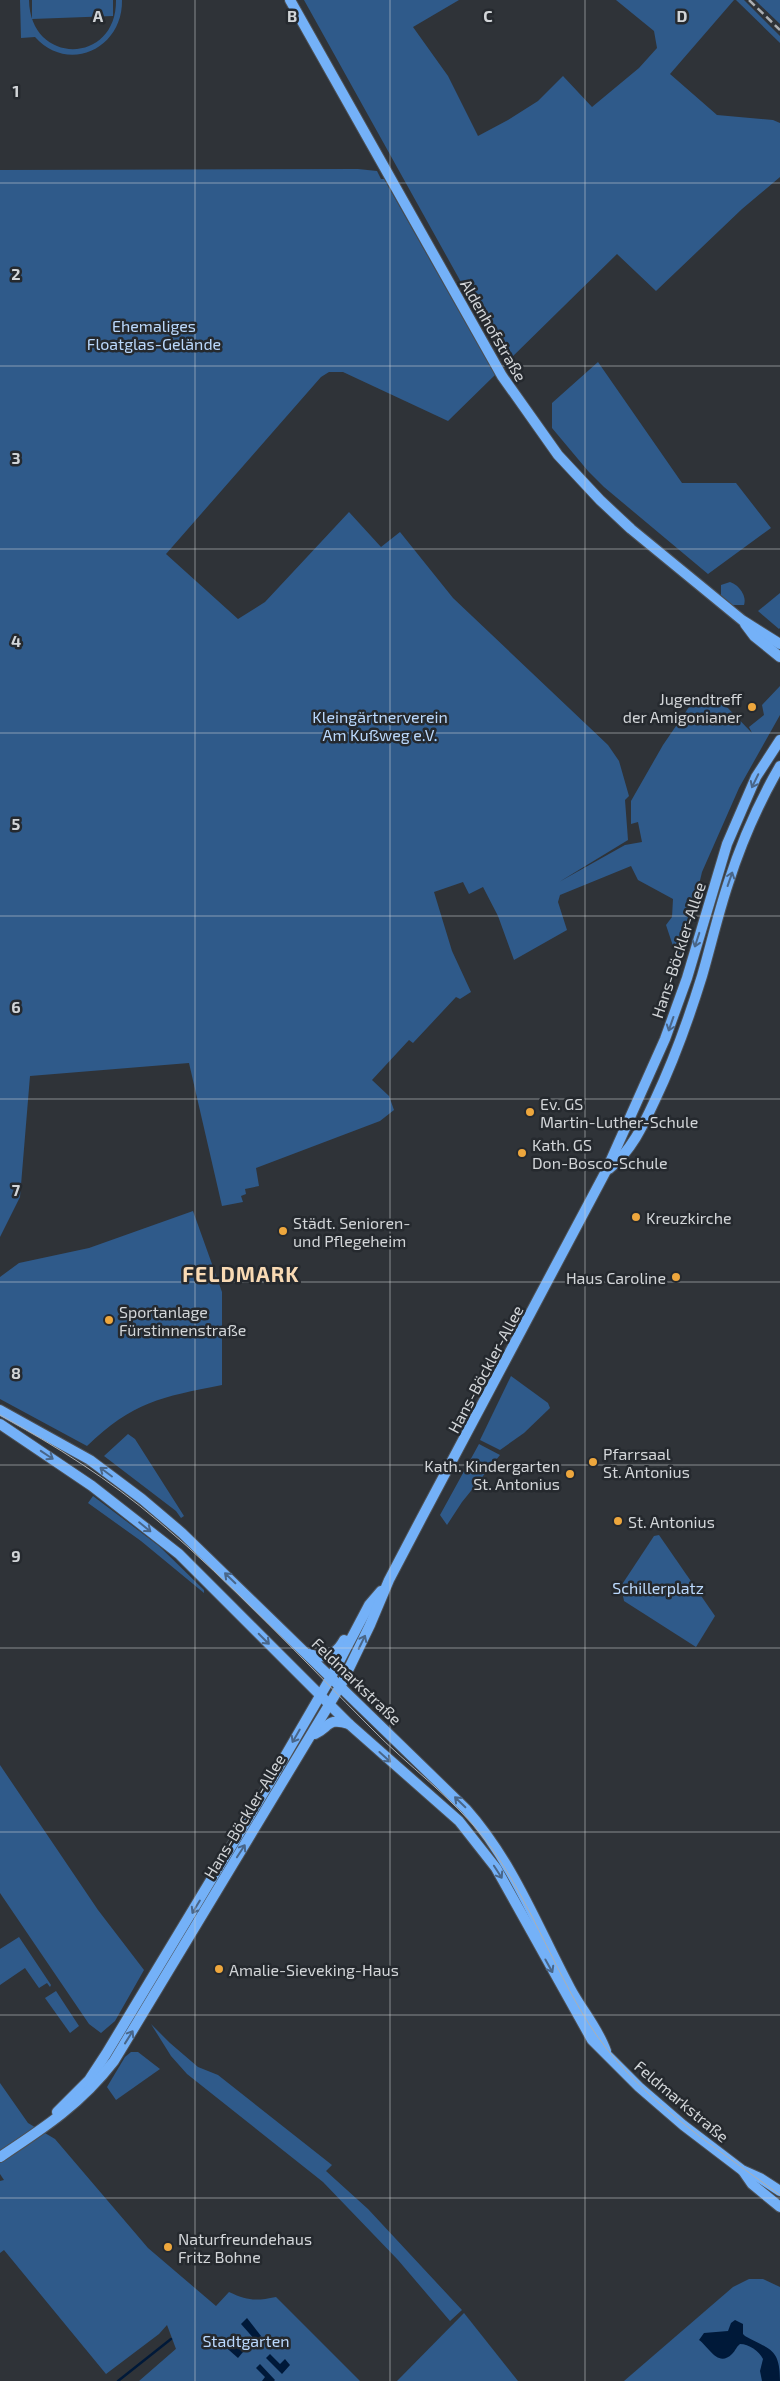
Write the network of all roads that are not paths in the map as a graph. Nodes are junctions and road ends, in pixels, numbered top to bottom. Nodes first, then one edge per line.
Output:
1 (290, 0) edge
2 (742, 620) junction
3 (780, 644) edge
4 (780, 657) edge
5 (780, 740) edge
6 (780, 766) edge
7 (626, 1128) junction
8 (638, 1133) junction
9 (606, 1171) junction
10 (0, 1410) edge
11 (0, 1424) edge
12 (389, 1580) junction
13 (355, 1630) junction
14 (306, 1652) junction
15 (331, 1677) junction
16 (341, 1685) junction
17 (320, 1694) junction
18 (328, 1704) junction
19 (349, 1724) junction
20 (311, 1734) junction
21 (606, 2052) junction
22 (110, 2058) junction
23 (0, 2158) edge
24 (742, 2170) junction
25 (780, 2191) edge
26 (780, 2207) edge

1 - 2 street, Aldenhofstraße
2 - 3 street, Aldenhofstraße
2 - 4 street, Aldenhofstraße
5 -> 7 street, Hans-Böckler-Allee
8 -> 6 street, Hans-Böckler-Allee
7 - 8 street
7 - 9 street, Hans-Böckler-Allee
8 - 9 street, Hans-Böckler-Allee
9 - 12 street, Hans-Böckler-Allee
14 -> 10 street, Feldmarkstraße
11 -> 17 street, Feldmarkstraße
12 - 13 street, Hans-Böckler-Allee
16 -> 12 street, Hans-Böckler-Allee
13 - 14 street
13 - 15 street, Hans-Böckler-Allee
14 - 15 street, Feldmarkstraße
15 - 16 street, Feldmarkstraße
15 - 17 street, Hans-Böckler-Allee
16 - 18 street, Hans-Böckler-Allee
21 -> 16 street, Feldmarkstraße
17 - 18 street, Feldmarkstraße
17 -> 22 street, Hans-Böckler-Allee
18 - 19 street, Feldmarkstraße
18 - 20 street, Hans-Böckler-Allee
19 - 20 street
19 -> 21 street, Feldmarkstraße
22 -> 20 street, Hans-Böckler-Allee
21 - 24 street, Feldmarkstraße
22 - 23 street
24 - 25 street, Feldmarkstraße
24 - 26 street, Feldmarkstraße

